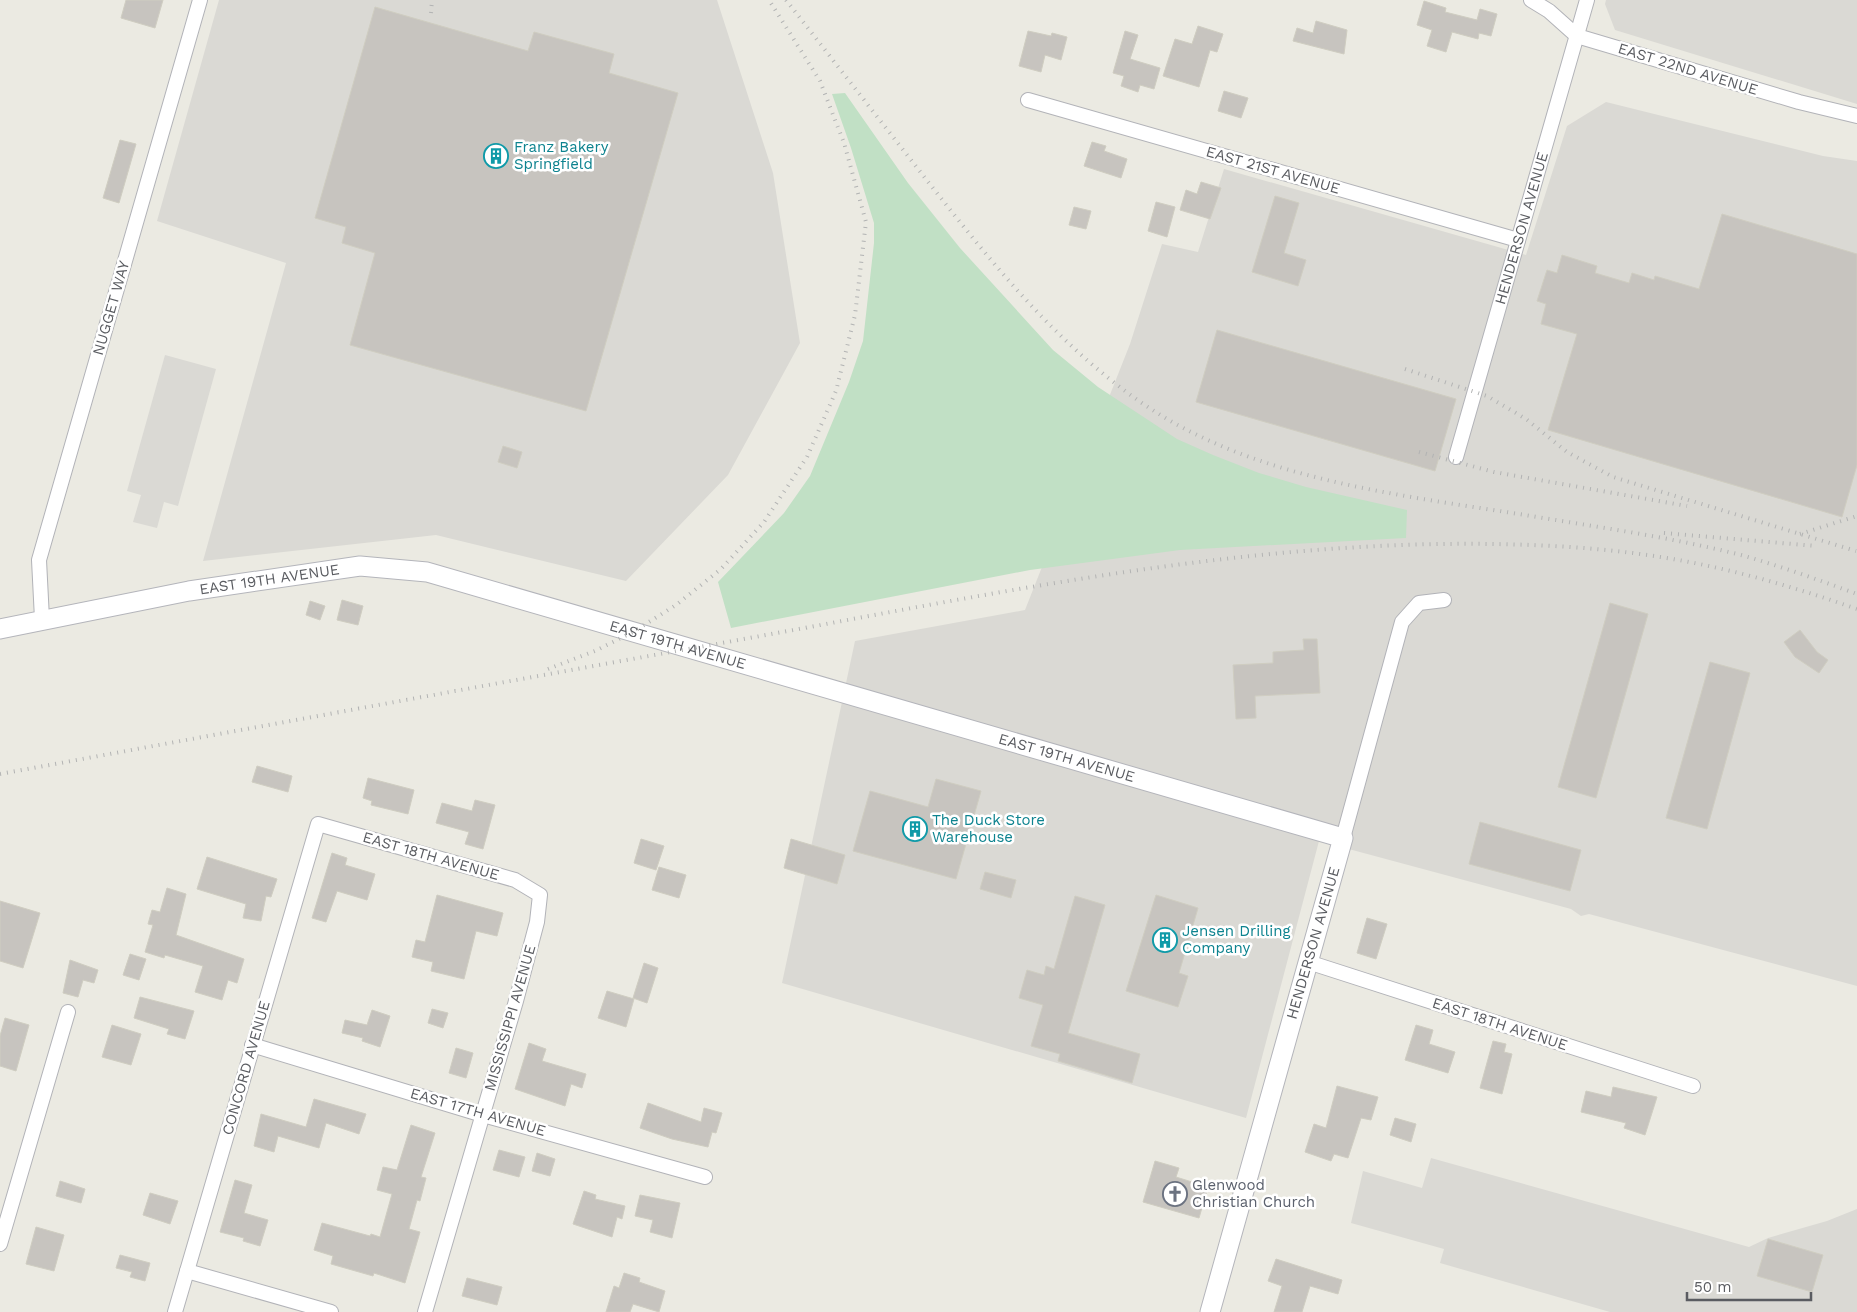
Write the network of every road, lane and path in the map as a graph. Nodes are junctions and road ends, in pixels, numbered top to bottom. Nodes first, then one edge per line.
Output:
1 (200, 0) edge
2 (1531, 0) edge
3 (1587, 0) edge
4 (1577, 36) junction
5 (1028, 100) dead end
6 (1857, 116) edge
7 (1518, 240) junction
8 (1456, 457) dead end
9 (1444, 600) dead end
10 (42, 619) junction
11 (0, 630) edge
12 (318, 824) joint
13 (1343, 838) junction
14 (540, 895) joint
15 (1308, 962) junction
16 (68, 1012) dead end
17 (252, 1045) junction
18 (1692, 1086) dead end
19 (483, 1115) junction
20 (704, 1177) dead end
21 (0, 1244) edge
22 (187, 1271) junction
23 (175, 1312) edge
24 (331, 1312) edge
25 (425, 1312) edge
26 (1210, 1312) edge

1 - 10 street, NUGGET WAY
2 - 4 street, EAST 22ND AVENUE
3 - 4 street, HENDERSON AVENUE
4 - 6 street, EAST 22ND AVENUE
4 - 7 street, HENDERSON AVENUE
5 - 7 street, EAST 21ST AVENUE
7 - 8 street, HENDERSON AVENUE
9 - 13 street, HENDERSON AVENUE
10 - 11 street, EAST 19TH AVENUE
10 - 13 street, EAST 19TH AVENUE
12 - 14 street, EAST 18TH AVENUE
12 - 17 street, CONCORD AVENUE
13 - 15 street, HENDERSON AVENUE
14 - 19 street, MISSISSIPPI AVENUE
15 - 18 street, EAST 18TH AVENUE
15 - 26 street, HENDERSON AVENUE
16 - 21 street
17 - 19 street, EAST 17TH AVENUE
17 - 22 street, CONCORD AVENUE
19 - 20 street, EAST 17TH AVENUE
19 - 25 street, MISSISSIPPI AVENUE
22 - 23 street, CONCORD AVENUE
22 - 24 street

